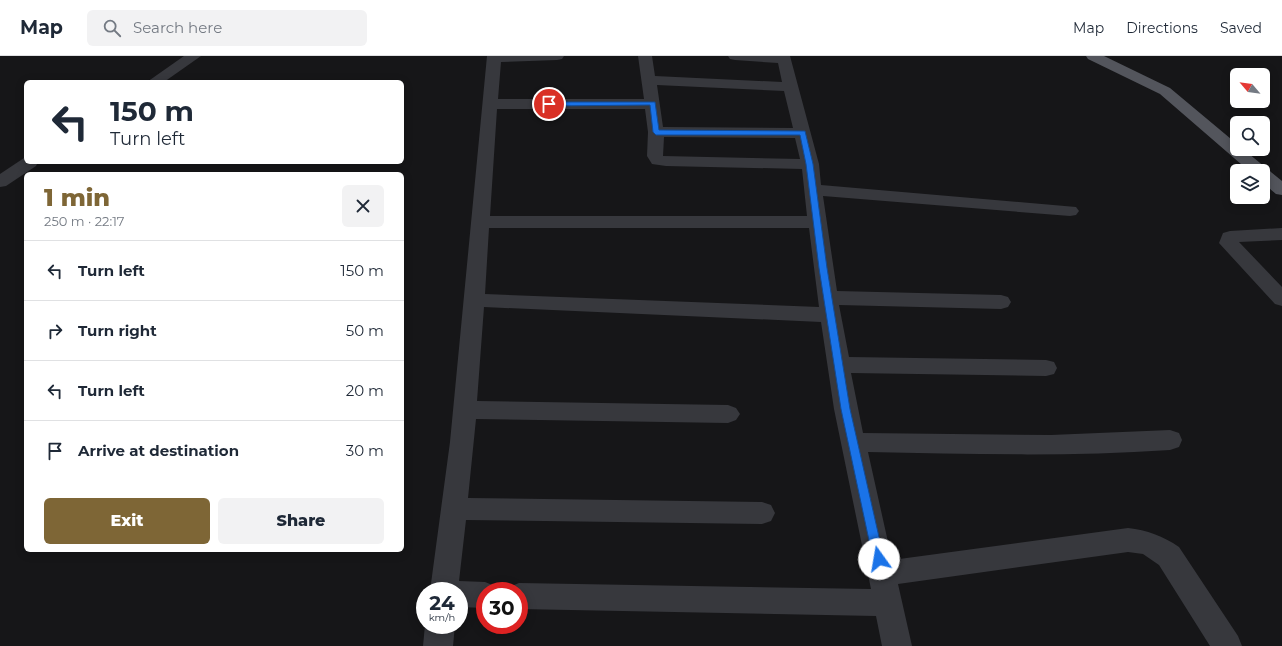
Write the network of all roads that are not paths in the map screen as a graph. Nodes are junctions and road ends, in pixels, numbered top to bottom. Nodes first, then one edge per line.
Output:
1 (194, 56) edge
2 (557, 56) edge
3 (645, 56) edge
4 (735, 56) edge
5 (1093, 56) edge
6 (494, 57) edge
7 (783, 57) edge
8 (157, 80) edge
9 (649, 80) junction
10 (791, 87) junction
11 (490, 104) junction
12 (653, 104) junction
13 (656, 132) junction
14 (802, 132) junction
15 (27, 164) edge
16 (810, 164) junction
17 (1251, 164) edge
18 (1270, 180) edge
19 (0, 182) edge
20 (813, 190) junction
21 (1282, 190) edge
22 (1070, 210) dead end
23 (480, 222) junction
24 (817, 222) junction
25 (1282, 234) edge
26 (1282, 299) edge
27 (474, 300) junction
28 (1001, 302) dead end
29 (829, 306) junction
30 (838, 365) junction
31 (1046, 368) dead end
32 (464, 410) junction
33 (728, 414) dead end
34 (1170, 440) dead end
35 (853, 442) junction
36 (454, 509) junction
37 (762, 513) dead end
38 (882, 574) junction
39 (445, 582) edge
40 (528, 596) edge
41 (889, 603) junction
42 (439, 634) edge
43 (438, 646) edge
44 (897, 646) edge
45 (1227, 646) edge

1 - 8 street
2 - 6 street
3 - 9 street
4 - 7 street
5 - 17 main road
6 - 11 street
7 - 10 street
9 - 10 street
9 - 12 street
10 - 14 street
11 - 12 street
11 - 23 street
12 - 13 street
13 - 14 street
13 - 16 street
14 - 16 street
15 - 19 street
16 - 20 street
18 - 21 main road
20 - 22 street
20 - 24 street
23 - 24 street
23 - 27 street
24 - 29 street
25 - 26 street
27 - 29 street
27 - 32 street
28 - 29 street
29 - 30 street
30 - 31 street
30 - 35 street
32 - 33 street
32 - 36 street
34 - 35 street
35 - 38 street
36 - 37 street
36 - 39 street
38 - 41 street
38 - 45 street
40 - 41 street
41 - 44 street
42 - 43 street

